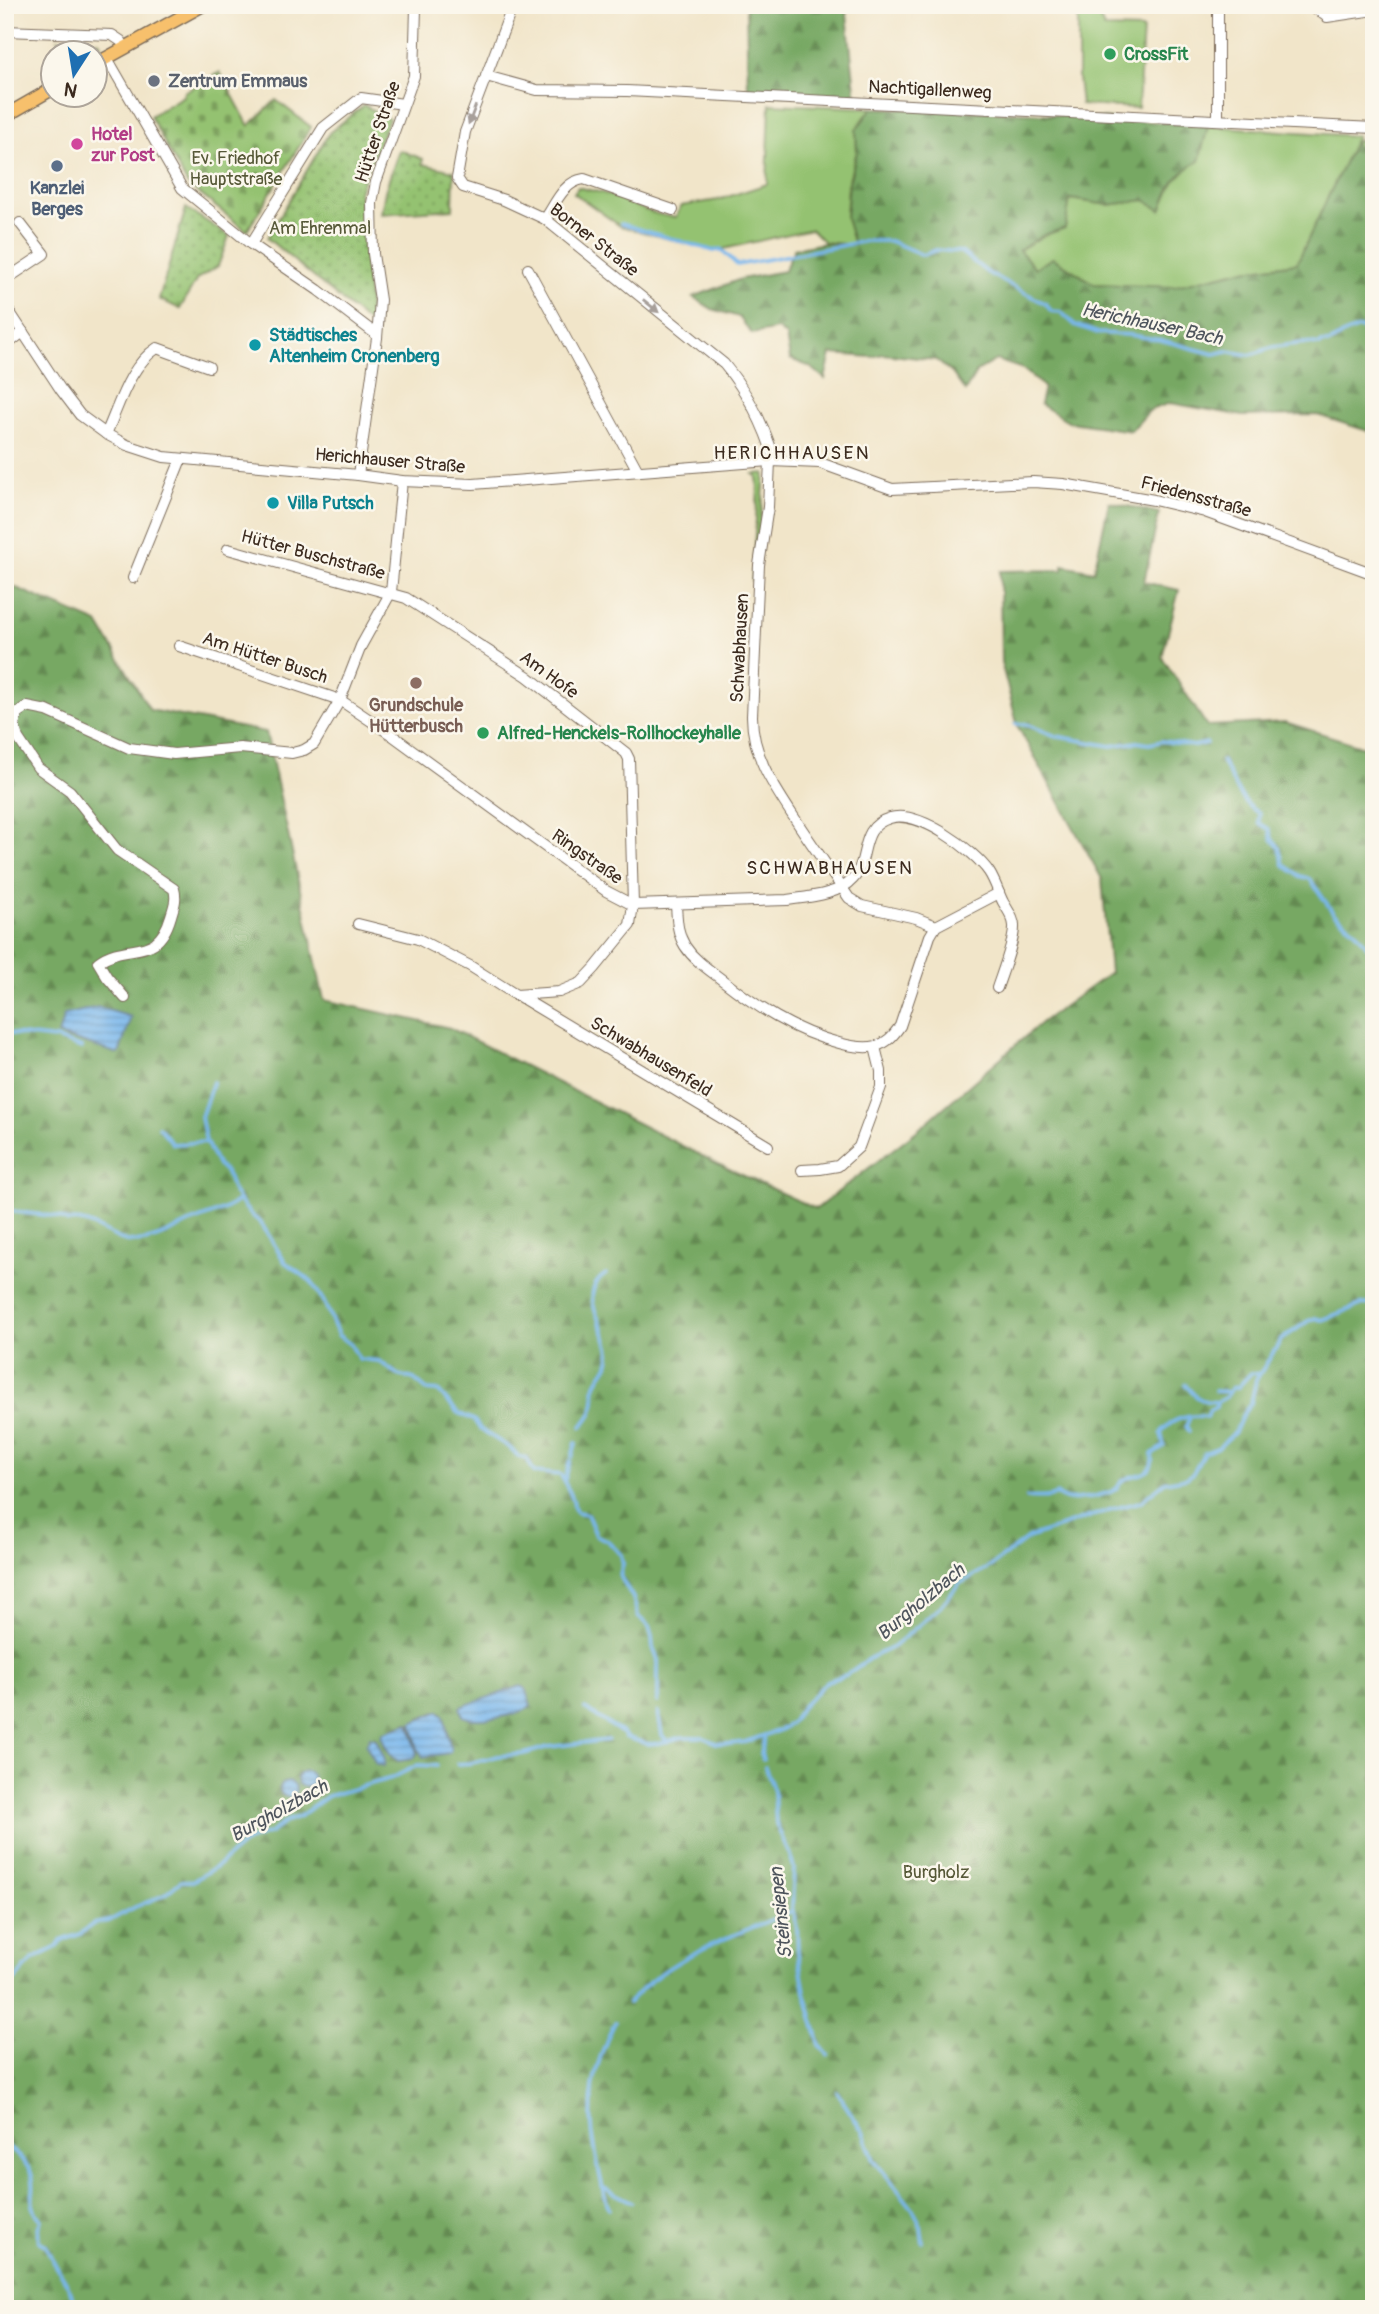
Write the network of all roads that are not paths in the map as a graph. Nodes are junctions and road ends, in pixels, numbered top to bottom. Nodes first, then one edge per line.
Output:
1 (203, 5) edge
2 (491, 5) edge
3 (1217, 5) edge
4 (1315, 5) edge
5 (512, 7) edge
6 (416, 8) dead end
7 (1374, 10) edge
8 (5, 31) edge
9 (125, 48) junction
10 (108, 57) edge
11 (108, 60) edge
12 (486, 76) junction
13 (38, 97) edge
14 (403, 104) junction
15 (5, 116) edge
16 (1218, 120) junction
17 (1374, 128) edge
18 (673, 210) dead end
19 (545, 219) junction
20 (20, 223) dead end
21 (251, 244) junction
22 (528, 269) dead end
23 (5, 280) edge
24 (5, 305) edge
25 (23, 332) junction
26 (377, 335) junction
27 (5, 346) edge
28 (209, 367) dead end
29 (106, 434) junction
30 (181, 459) junction
31 (773, 461) junction
32 (638, 471) junction
33 (358, 474) junction
34 (402, 481) junction
35 (228, 549) dead end
36 (1374, 574) edge
37 (133, 578) dead end
38 (391, 592) junction
39 (179, 646) dead end
40 (340, 699) junction
41 (842, 887) junction
42 (999, 893) junction
43 (633, 905) junction
44 (676, 905) junction
45 (358, 924) dead end
46 (936, 926) junction
47 (997, 988) dead end
48 (516, 995) junction
49 (125, 998) dead end
50 (875, 1046) junction
51 (768, 1146) dead end
52 (802, 1170) dead end

1 - 9 main road
2 - 5 street
3 - 16 street
4 - 7 street
5 - 12 street, Borner Straße
6 - 14 street, Hütter Straße
8 - 9 street
9 - 10 main road
11 - 21 street
12 - 16 street, Nachtigallenweg
12 -> 19 street, Borner Straße
13 - 15 main road
14 - 21 street
14 - 26 street, Hütter Straße
16 - 17 street, Nachtigallenweg
18 - 19 street
19 -> 31 street, Borner Straße
20 - 23 street
21 - 26 street
22 - 32 street
24 - 25 street, Herichhauser Straße
25 - 27 street
25 - 29 street, Herichhauser Straße
26 - 33 street, Hütter Straße
28 - 29 street
29 - 30 street, Herichhauser Straße
30 - 33 street, Herichhauser Straße
30 - 37 street
31 - 32 street, Herichhauser Straße
31 - 36 street, Friedensstraße
31 - 41 street, Schwabhausen
32 - 34 street, Herichhauser Straße
33 - 34 street, Herichhauser Straße
34 - 38 street, Hütter Buschstraße
35 - 38 street, Hütter Buschstraße
38 - 40 street, Hütter Buschstraße
38 - 43 street, Am Hofe
39 - 40 street, Am Hütter Busch
40 - 43 street, Ringstraße
40 - 49 street, Hütter Buschstraße
41 - 42 street
41 - 44 street, Ringstraße
41 - 46 street, Schwabhausen
42 - 46 street
42 - 47 street
43 - 44 street, Ringstraße
43 - 48 street
44 - 50 street
45 - 48 street, Schwabhausenfeld
46 - 50 street
48 - 51 street, Schwabhausenfeld
50 - 52 street

